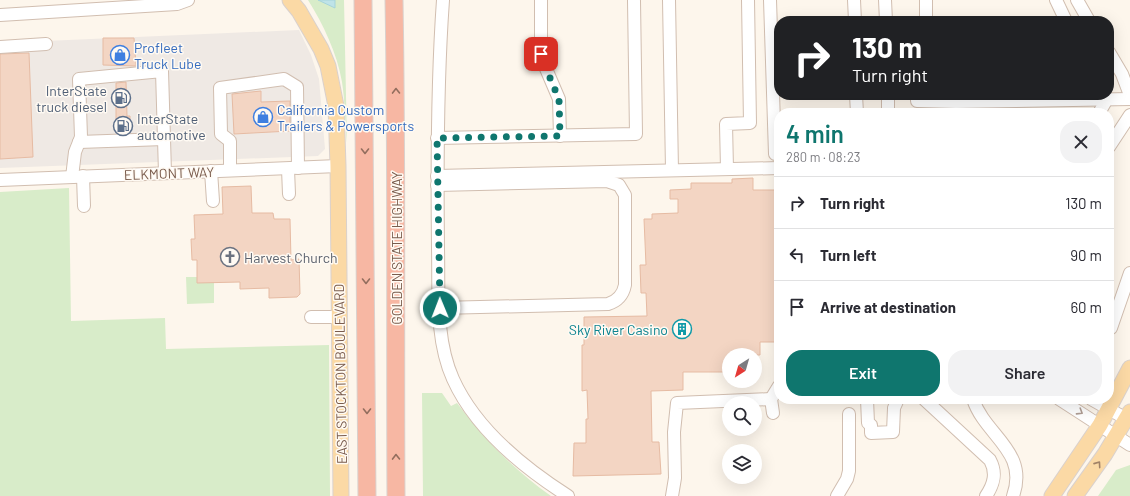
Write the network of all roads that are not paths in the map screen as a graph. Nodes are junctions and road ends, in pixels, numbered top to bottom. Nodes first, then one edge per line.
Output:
1 (188, 0) edge
2 (290, 0) edge
3 (358, 0) edge
4 (364, 0) edge
5 (443, 0) edge
6 (540, 0) edge
7 (634, 0) edge
8 (670, 0) edge
9 (748, 0) edge
10 (770, 0) edge
11 (854, 0) edge
12 (886, 0) edge
13 (926, 0) edge
14 (1056, 0) edge
15 (1078, 0) edge
16 (395, 4) edge
17 (0, 15) edge
18 (855, 16) edge
19 (886, 16) edge
20 (926, 16) edge
21 (1064, 16) edge
22 (1086, 16) edge
23 (46, 44) dead end
24 (0, 47) edge
25 (1114, 60) edge
26 (364, 74) junction
27 (1130, 95) edge
28 (1114, 99) edge
29 (1130, 99) edge
30 (917, 100) edge
31 (1057, 100) edge
32 (1130, 115) edge
33 (774, 123) edge
34 (560, 136) junction
35 (437, 138) junction
36 (164, 139) junction
37 (1114, 139) edge
38 (79, 142) junction
39 (338, 166) junction
40 (293, 168) junction
41 (774, 168) edge
42 (727, 169) junction
43 (230, 170) junction
44 (672, 170) junction
45 (211, 171) junction
46 (165, 173) junction
47 (78, 176) junction
48 (0, 180) edge
49 (437, 180) junction
50 (290, 194) dead end
51 (213, 201) dead end
52 (84, 206) dead end
53 (1130, 273) edge
54 (440, 308) junction
55 (340, 316) junction
56 (311, 317) dead end
57 (1114, 319) edge
58 (1130, 368) edge
59 (774, 394) edge
60 (771, 399) junction
61 (1114, 401) edge
62 (868, 404) edge
63 (874, 404) edge
64 (896, 404) edge
65 (929, 404) edge
66 (975, 404) edge
67 (1067, 404) edge
68 (1100, 404) edge
69 (1112, 404) edge
70 (1110, 409) junction
71 (773, 413) dead end
72 (849, 414) dead end
73 (1129, 417) edge
74 (871, 425) junction
75 (1100, 426) junction
76 (1116, 436) junction
77 (1130, 445) edge
78 (341, 496) edge
79 (367, 496) edge
80 (396, 496) edge
81 (568, 496) edge
82 (672, 496) edge
83 (837, 496) edge
84 (986, 496) edge
85 (1013, 496) edge
86 (1052, 496) edge
87 (1075, 496) edge

1 - 17 street
2 - 39 main road, EAST STOCKTON BOULEVARD
3 - 26 highway
4 - 26 highway
5 - 35 street
6 - 34 street
7 - 34 street
8 - 44 street
9 - 42 street
10 - 33 street
11 - 18 street
12 - 19 street
13 - 20 street
14 - 21 street
15 - 22 street
80 -> 16 highway, GOLDEN STATE HIGHWAY
23 - 24 street
25 - 27 street
26 -> 79 highway
28 - 29 street
30 - 31 street
32 - 37 street
34 - 35 street
35 - 49 street
36 - 38 street
36 - 38 street
36 - 46 street
38 - 47 street
39 - 40 street, ELKMONT WAY
39 - 55 main road, EAST STOCKTON BOULEVARD
40 - 43 street, ELKMONT WAY
40 - 43 street
40 - 50 street
41 - 42 street
42 - 44 street
43 - 45 street, ELKMONT WAY
44 - 49 street
45 - 46 street, ELKMONT WAY
45 - 51 street
46 - 47 street, ELKMONT WAY
47 - 48 street, ELKMONT WAY
47 - 52 street
49 - 54 street
49 - 54 street
53 - 57 street
54 - 81 street
55 - 56 street
55 - 78 main road, EAST STOCKTON BOULEVARD
58 - 61 main road
59 - 60 street
60 - 71 street
60 - 82 street
62 - 74 street
63 - 74 street
64 - 74 street
65 - 84 street
66 - 85 street
67 -> 75 street
68 - 70 street
69 - 70 main road
70 - 73 street
70 - 75 main road
72 - 83 street
73 - 76 main road
75 - 76 street
75 - 86 main road
76 - 77 street
87 -> 76 main road

